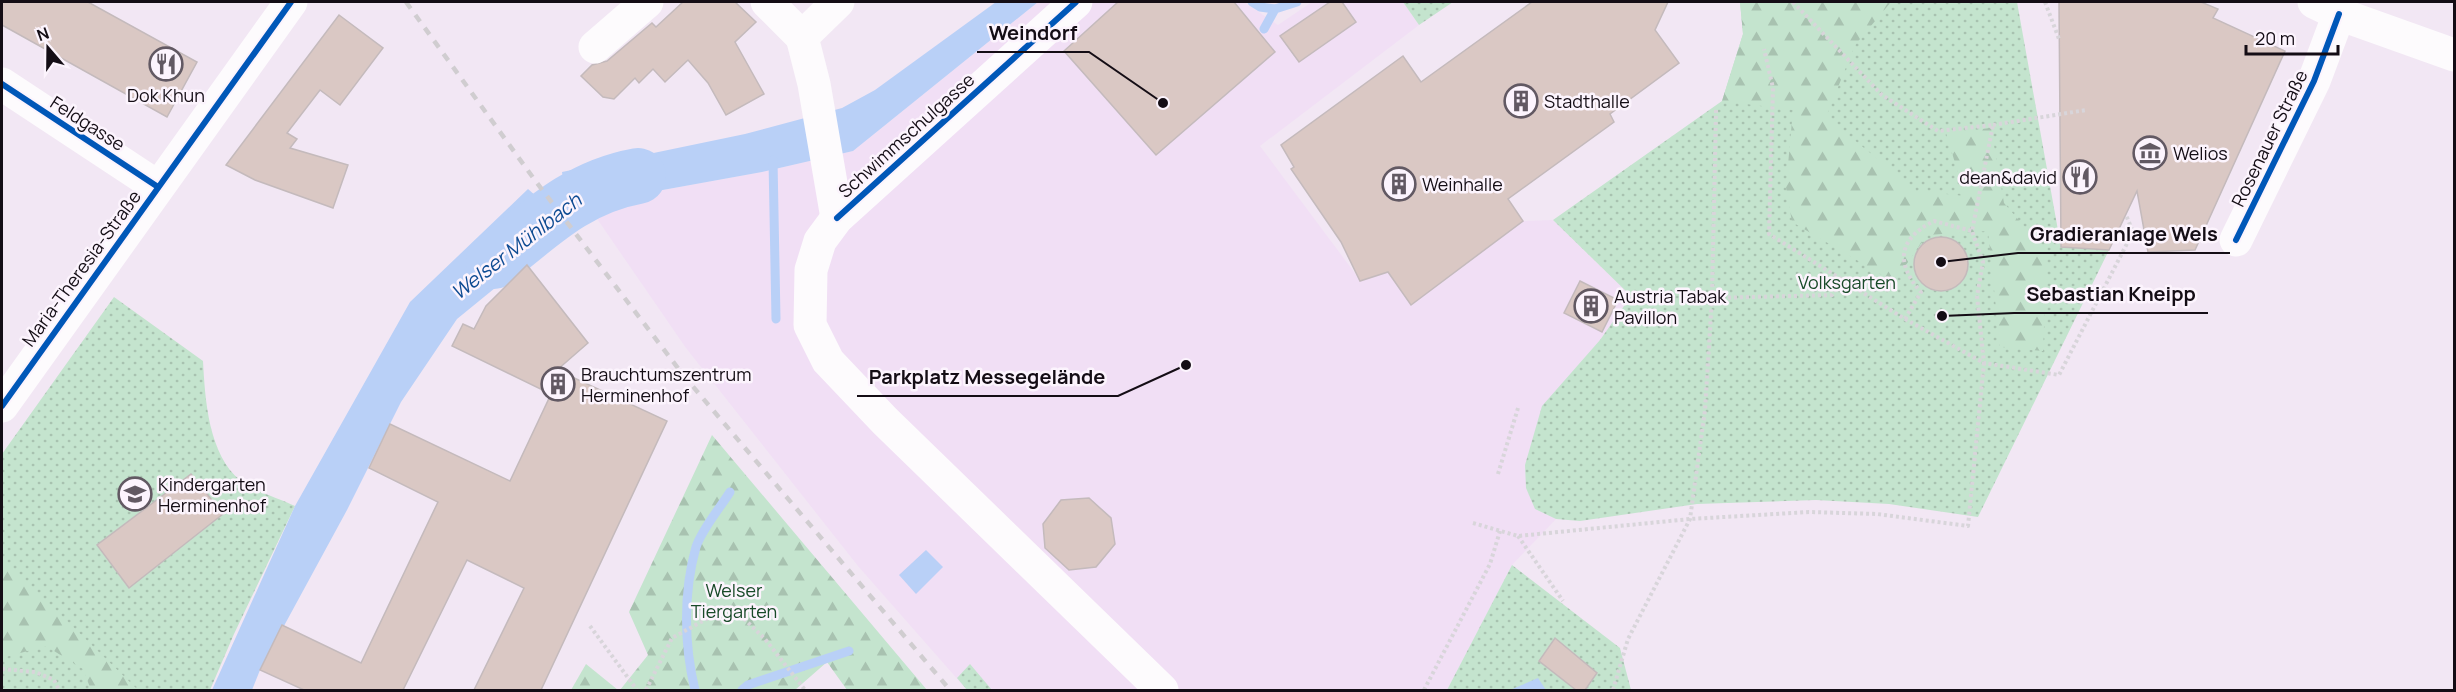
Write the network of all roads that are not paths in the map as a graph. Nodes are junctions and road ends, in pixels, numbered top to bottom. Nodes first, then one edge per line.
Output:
1 (291, 2) edge
2 (647, 2) edge
3 (767, 2) edge
4 (838, 2) edge
5 (1076, 2) edge
6 (2326, 8) edge
7 (802, 37) junction
8 (595, 47) dead end
9 (2454, 56) edge
10 (2, 84) edge
11 (158, 187) junction
12 (837, 218) junction
13 (2236, 240) dead end
14 (2, 406) edge
15 (1162, 690) edge

1 - 11 street, Maria-Theresia-Straße
2 - 8 street
3 - 7 street
4 - 7 street
5 - 12 street, Schwimmschulgasse
6 - 9 street
6 - 13 street, Rosenauer Straße
7 - 12 street, Schwimmschulgasse
10 - 11 street, Feldgasse
11 - 14 street, Maria-Theresia-Straße
12 - 15 street

